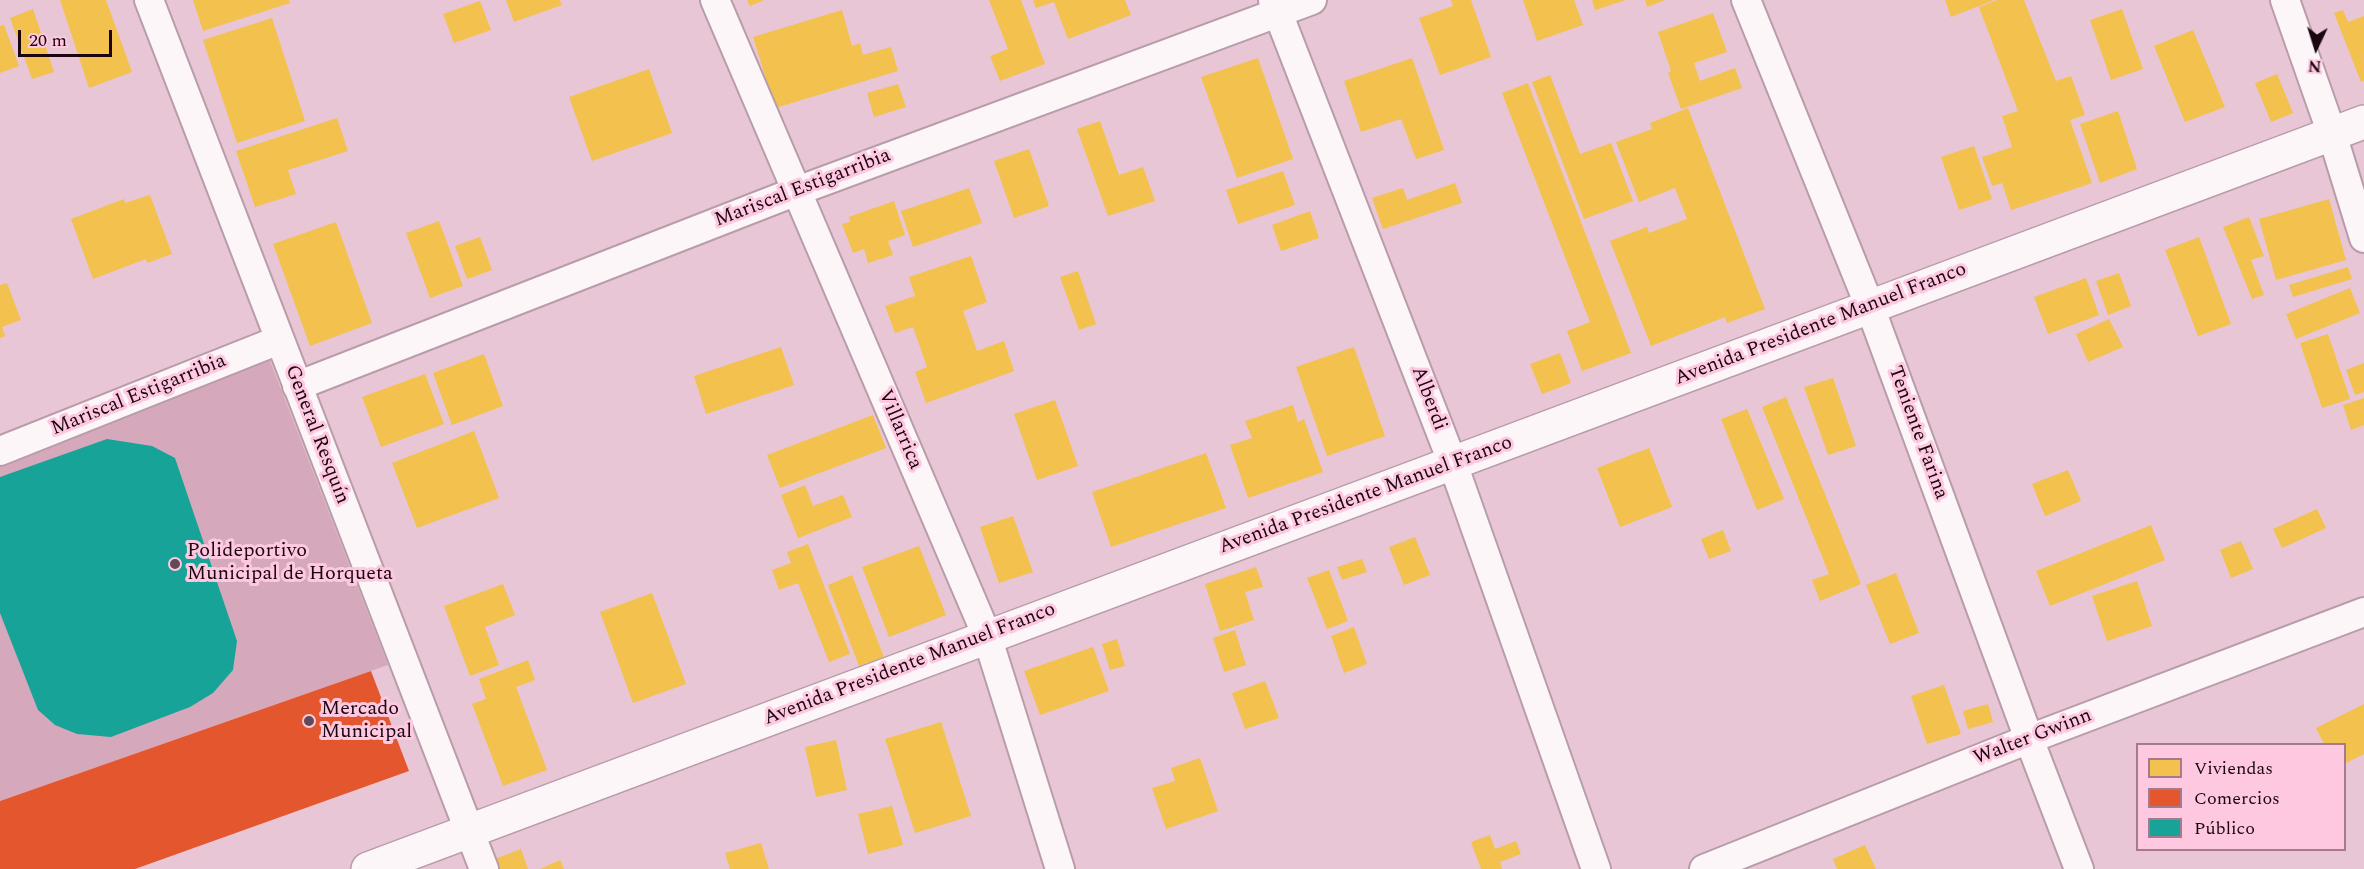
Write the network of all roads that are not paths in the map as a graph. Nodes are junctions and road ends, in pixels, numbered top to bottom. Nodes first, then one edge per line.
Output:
1 (149, 0) edge
2 (715, 0) edge
3 (1312, 0) edge
4 (1746, 0) edge
5 (2285, 0) edge
6 (1276, 6) edge
7 (2364, 122) edge
8 (2332, 134) junction
9 (796, 191) junction
10 (2364, 238) edge
11 (1870, 307) junction
12 (279, 340) junction
13 (297, 386) junction
14 (0, 451) edge
15 (1453, 464) junction
16 (2364, 612) edge
17 (987, 636) junction
18 (2029, 740) junction
19 (470, 830) junction
20 (368, 869) edge
21 (484, 869) edge
22 (1060, 869) edge
23 (1596, 869) edge
24 (1704, 869) edge
25 (2079, 869) edge

1 - 12 street, General Resquín
2 - 9 street, Villarrica
3 - 6 street, Mariscal Estigarribia
4 - 11 street, Teniente Farina
5 - 8 street
6 - 9 street, Mariscal Estigarribia
6 - 15 street, Alberdi
7 - 8 main road, Avenida Presidente Manuel Franco
8 - 10 street
8 - 11 main road, Avenida Presidente Manuel Franco
9 - 13 street, Mariscal Estigarribia
9 - 17 street, Villarrica
11 - 15 main road, Avenida Presidente Manuel Franco
11 - 18 street, Teniente Farina
12 - 13 street, General Resquín
12 - 14 street, Mariscal Estigarribia
13 - 19 street, General Resquín
15 - 17 main road, Avenida Presidente Manuel Franco
15 - 23 street, Alberdi
16 - 18 street, Walter Gwinn
17 - 19 main road, Avenida Presidente Manuel Franco
17 - 22 street, Villarrica
18 - 24 street, Walter Gwinn
18 - 25 street, Teniente Farina
19 - 20 main road, Avenida Presidente Manuel Franco
19 - 21 street, General Resquín

